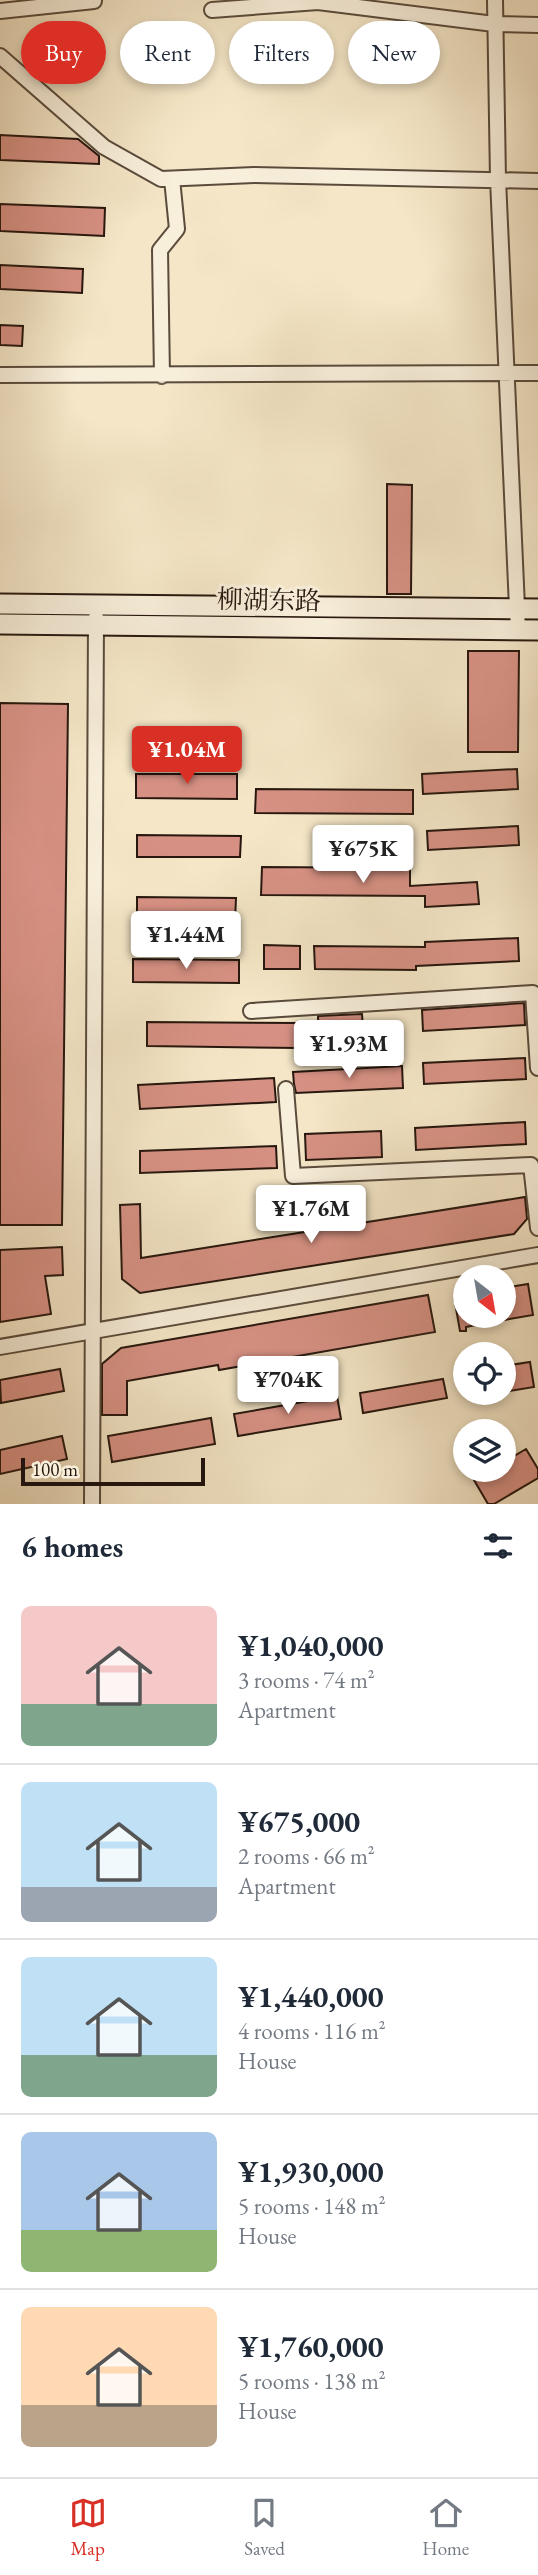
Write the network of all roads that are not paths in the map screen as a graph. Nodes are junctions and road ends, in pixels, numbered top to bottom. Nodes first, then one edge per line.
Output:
1 (495, 0) edge
2 (94, 1) edge
3 (319, 1) edge
4 (58, 2) edge
5 (212, 10) dead end
6 (0, 11) edge
7 (494, 24) junction
8 (538, 24) edge
9 (0, 56) edge
10 (172, 179) junction
11 (498, 179) junction
12 (538, 181) edge
13 (507, 373) junction
14 (538, 373) edge
15 (0, 375) edge
16 (162, 376) junction
17 (0, 604) edge
18 (528, 609) edge
19 (96, 615) junction
20 (0, 624) edge
21 (518, 630) junction
22 (538, 630) edge
23 (251, 1011) dead end
24 (538, 1068) edge
25 (286, 1089) dead end
26 (538, 1228) edge
27 (538, 1255) edge
28 (93, 1332) junction
29 (0, 1347) edge
30 (92, 1504) edge

1 - 7 street
2 - 4 street
3 - 5 street
3 - 7 street
4 - 6 street
7 - 8 street
7 - 11 street
9 - 10 street
10 - 11 street
10 - 16 street
11 - 12 street
11 - 13 street
13 - 14 street
13 - 16 street
13 - 18 street
15 - 16 street
17 - 19 main road, 柳湖东路
18 - 19 main road, 柳湖东路
18 - 21 street
19 - 20 main road, 柳湖东路
19 - 21 main road, 柳湖东路
19 - 28 street
21 - 22 main road, 柳湖东路
23 - 24 street
25 - 26 street
27 - 28 street
28 - 29 street
28 - 30 street

